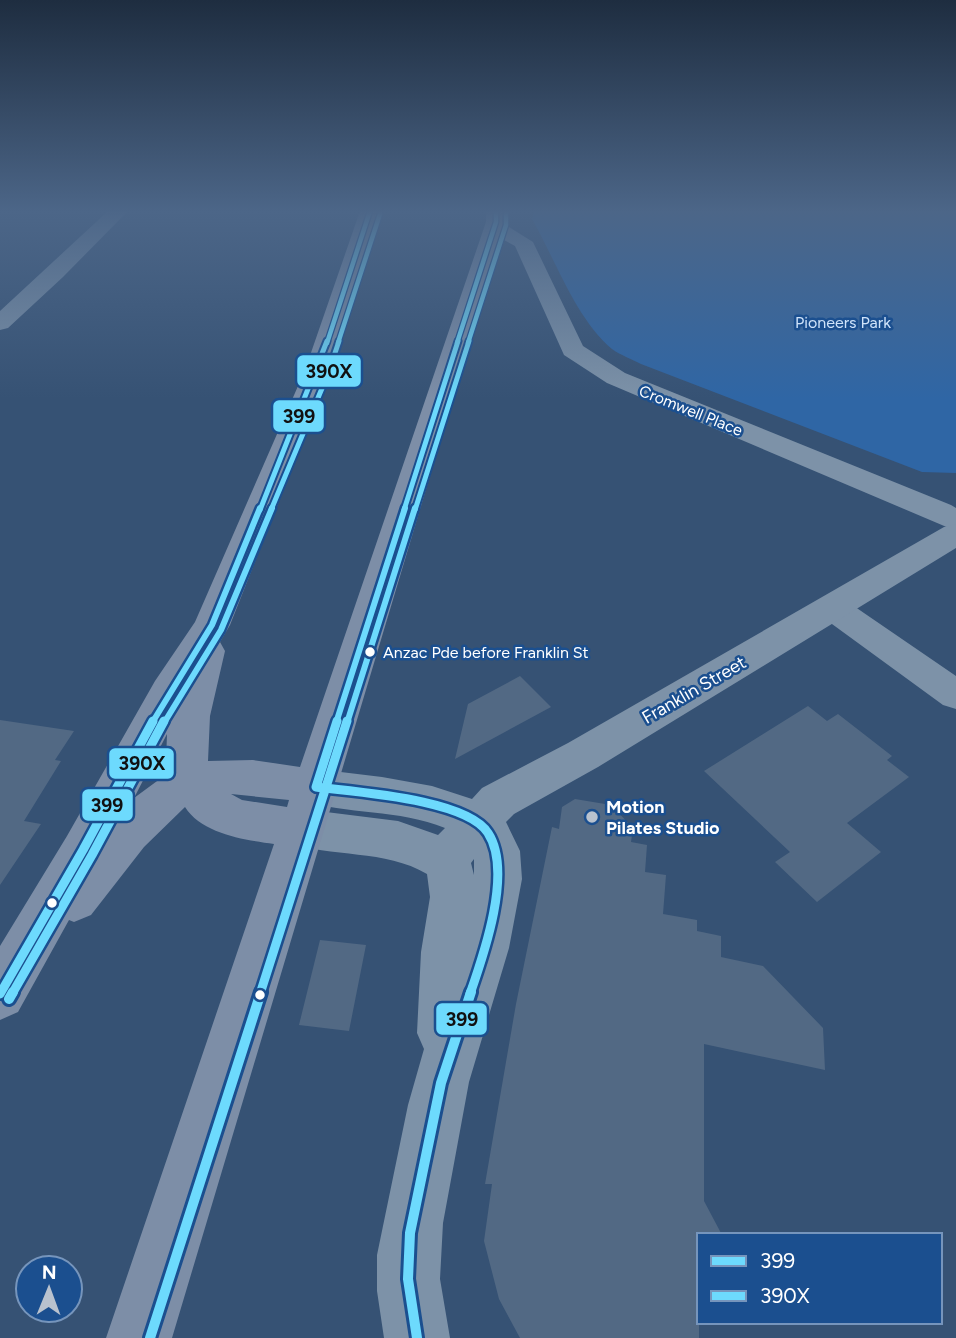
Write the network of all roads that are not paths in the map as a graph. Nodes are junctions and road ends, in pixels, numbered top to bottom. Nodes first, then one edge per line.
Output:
1 (56, 273) edge
2 (350, 273) edge
3 (478, 273) edge
4 (537, 273) edge
5 (0, 323) edge
6 (956, 521) edge
7 (956, 534) edge
8 (833, 608) junction
9 (212, 625) junction
10 (956, 695) edge
11 (191, 783) junction
12 (309, 807) junction
13 (478, 822) junction
14 (444, 860) junction
15 (8, 981) edge
16 (444, 1070) junction
17 (160, 1274) junction
18 (128, 1338) edge
19 (139, 1338) edge
20 (418, 1338) edge

1 - 5 street
2 - 9 main road
3 - 12 main road
4 - 6 street, Cromwell Place
7 - 8 street, Franklin Street
8 - 10 street
8 - 13 street, Franklin Street
9 - 11 main road
9 - 15 main road
11 - 12 main road
11 - 15 main road
12 - 13 street
12 - 14 street
12 - 17 main road
13 - 14 street, Franklin Street
13 - 16 street
14 - 16 street
16 - 20 street
17 - 18 main road
17 - 19 main road

